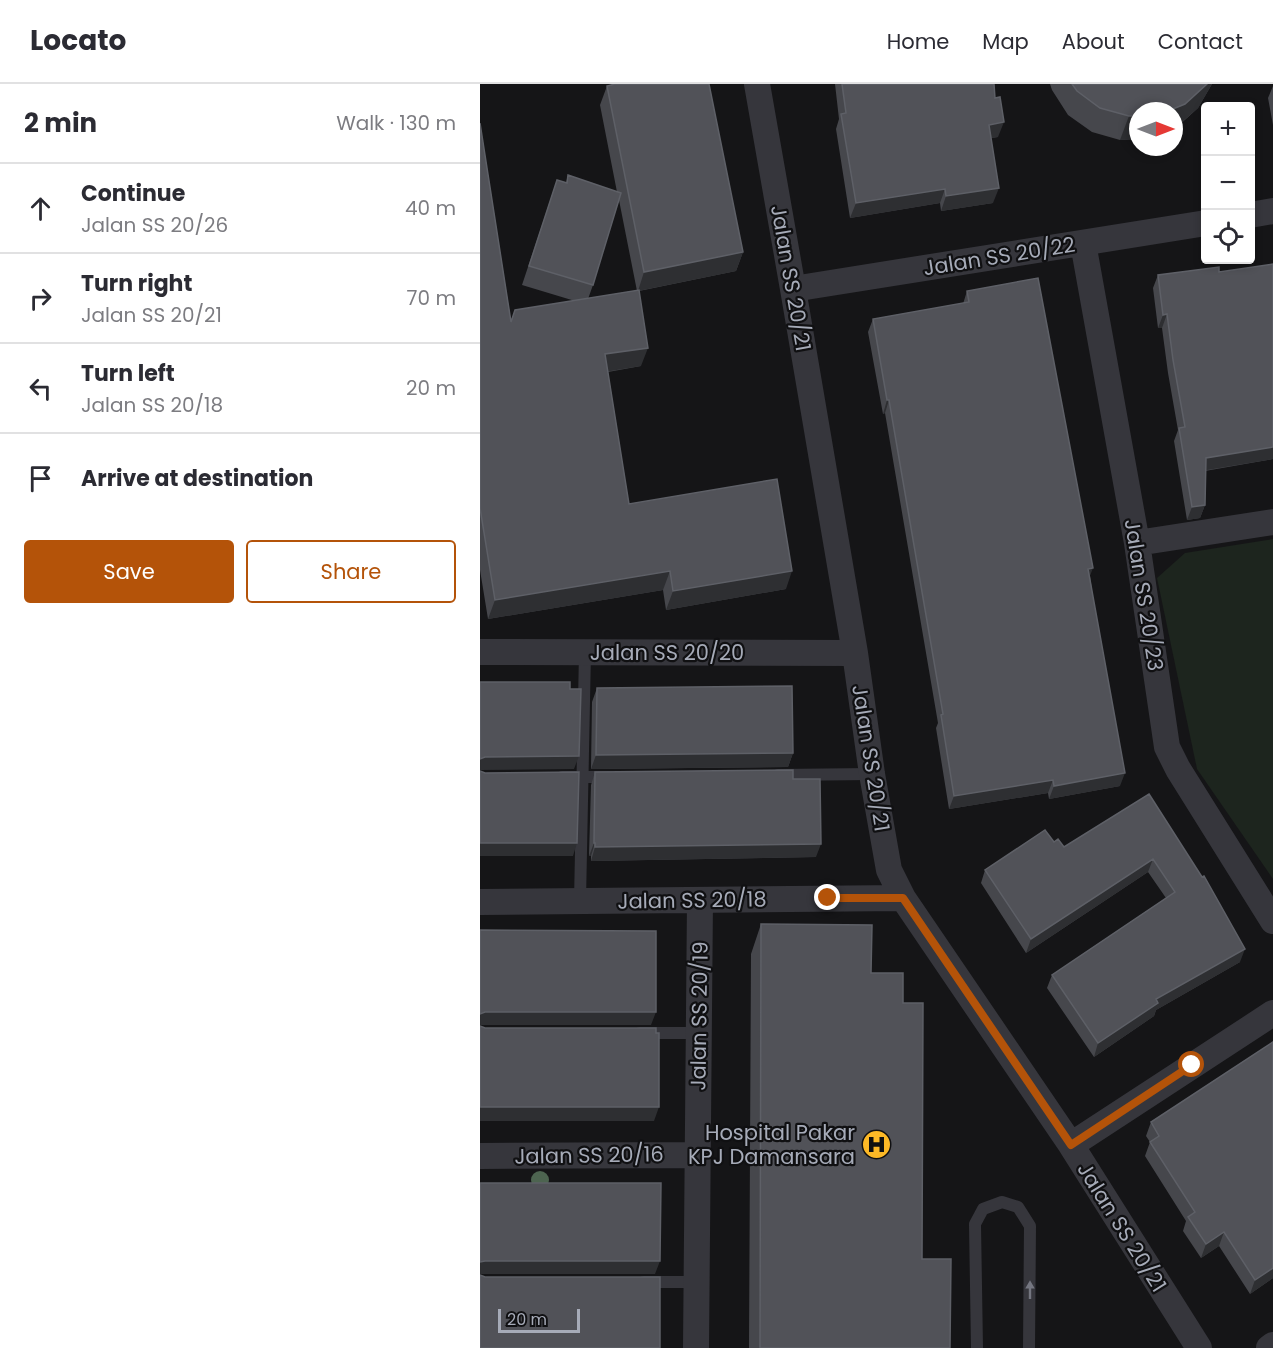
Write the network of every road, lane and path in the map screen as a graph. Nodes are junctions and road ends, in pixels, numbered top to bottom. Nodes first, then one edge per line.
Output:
1 (757, 84) edge
2 (1273, 211) edge
3 (1255, 214) edge
4 (1201, 224) edge
5 (1083, 243) junction
6 (793, 289) junction
7 (1273, 522) edge
8 (1137, 543) junction
9 (480, 652) edge
10 (585, 652) junction
11 (855, 653) junction
12 (872, 774) junction
13 (768, 775) edge
14 (582, 777) junction
15 (617, 777) edge
16 (548, 778) edge
17 (903, 898) junction
18 (700, 900) junction
19 (580, 901) junction
20 (480, 902) edge
21 (1273, 921) edge
22 (1273, 1013) edge
23 (630, 1033) edge
24 (699, 1033) junction
25 (1071, 1145) junction
26 (697, 1155) junction
27 (480, 1156) edge
28 (628, 1282) edge
29 (696, 1282) junction
30 (1273, 1345) edge
31 (696, 1348) edge
32 (977, 1348) edge
33 (1029, 1348) edge
34 (1198, 1348) edge
35 (1269, 1348) edge

1 - 6 street, Jalan SS 20/21
2 - 3 street
4 - 5 street, Jalan SS 20/22
5 - 6 street, Jalan SS 20/22
5 - 8 street, Jalan SS 20/23
6 - 11 street, Jalan SS 20/21
7 - 8 street
8 - 21 street, Jalan SS 20/23
9 - 10 street, Jalan SS 20/20
10 - 11 street, Jalan SS 20/20
10 - 14 lane
11 - 12 street, Jalan SS 20/21
12 - 13 lane
12 - 17 street, Jalan SS 20/21
14 - 15 lane
14 - 16 lane
14 - 19 lane
17 - 18 street, Jalan SS 20/18
17 - 25 street, Jalan SS 20/21
18 - 19 street, Jalan SS 20/18
18 - 24 street, Jalan SS 20/19
19 - 20 street, Jalan SS 20/18
22 - 25 street
23 - 24 lane
24 - 26 street, Jalan SS 20/19
25 - 34 street, Jalan SS 20/21
26 - 27 street, Jalan SS 20/16
26 - 29 street, Jalan SS 20/19
28 - 29 lane
29 - 31 street, Jalan SS 20/19
30 - 35 street
33 -> 32 lane

